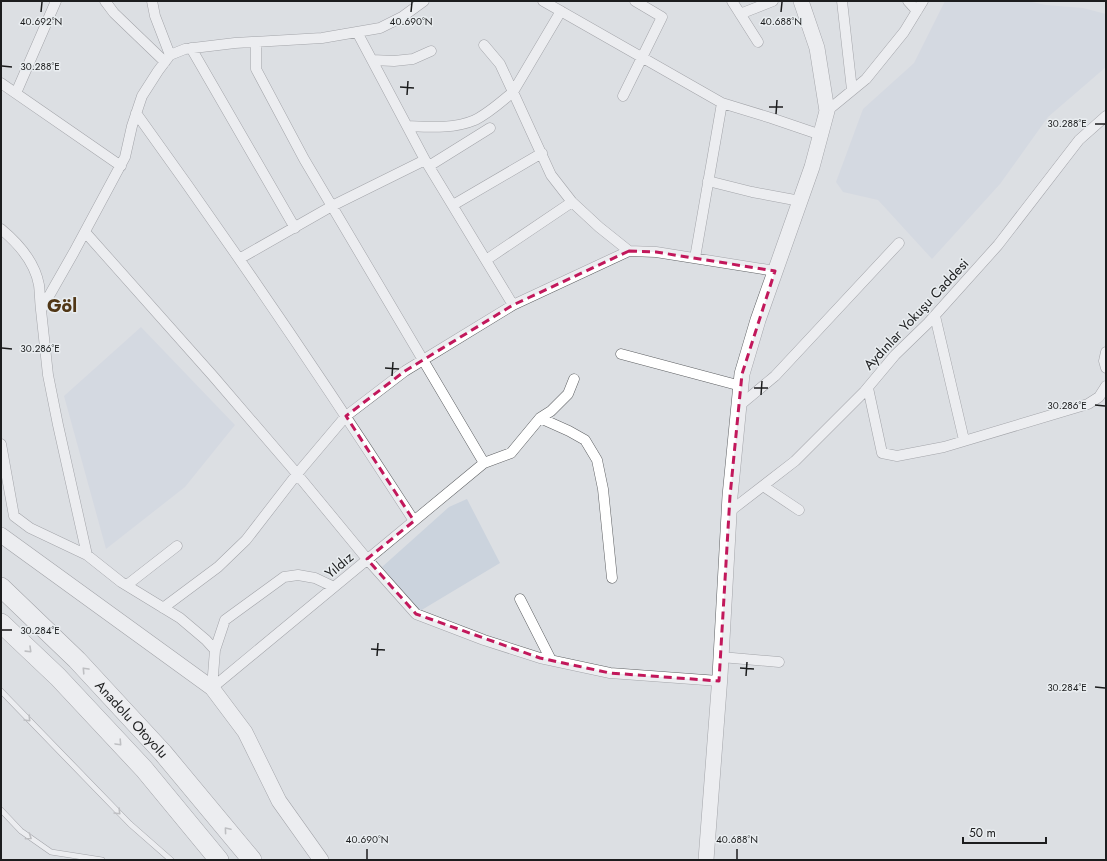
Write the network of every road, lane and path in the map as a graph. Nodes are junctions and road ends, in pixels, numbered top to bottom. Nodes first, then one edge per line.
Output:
1 (56, 1) edge
2 (105, 1) edge
3 (152, 1) edge
4 (424, 1) edge
5 (543, 1) edge
6 (634, 1) edge
7 (732, 1) edge
8 (773, 1) edge
9 (801, 1) edge
10 (842, 1) edge
11 (908, 1) edge
12 (923, 1) edge
13 (561, 11) junction
14 (917, 11) junction
15 (740, 14) junction
16 (357, 32) junction
17 (256, 42) junction
18 (758, 42) dead end
19 (484, 45) dead end
20 (192, 48) junction
21 (431, 51) dead end
22 (642, 58) junction
23 (167, 59) junction
24 (372, 60) junction
25 (1, 82) edge
26 (852, 90) junction
27 (513, 92) junction
28 (16, 93) junction
29 (623, 96) dead end
30 (722, 103) junction
31 (827, 111) junction
32 (136, 113) junction
33 (1106, 116) edge
34 (407, 126) junction
35 (490, 128) dead end
36 (821, 135) junction
37 (542, 153) junction
38 (427, 163) junction
39 (120, 166) junction
40 (708, 181) junction
41 (800, 201) junction
42 (572, 202) junction
43 (453, 205) junction
44 (332, 206) junction
45 (295, 228) junction
46 (1, 229) edge
47 (85, 232) junction
48 (899, 243) dead end
49 (629, 251) junction
50 (695, 258) junction
51 (239, 259) junction
52 (486, 260) junction
53 (775, 271) junction
54 (513, 305) junction
55 (41, 310) junction
56 (935, 316) junction
57 (1106, 352) edge
58 (621, 354) dead end
59 (423, 360) junction
60 (1106, 368) edge
61 (574, 379) dead end
62 (741, 386) junction
63 (1106, 386) edge
64 (868, 388) junction
65 (739, 406) junction
66 (346, 416) junction
67 (540, 418) junction
68 (964, 440) junction
69 (1, 444) edge
70 (484, 463) junction
71 (297, 474) junction
72 (763, 486) junction
73 (799, 510) dead end
74 (729, 512) junction
75 (414, 521) junction
76 (1, 535) edge
77 (177, 546) dead end
78 (87, 555) junction
79 (367, 559) junction
80 (612, 578) dead end
81 (127, 585) junction
82 (1, 587) edge
83 (334, 587) junction
84 (520, 599) dead end
85 (163, 608) junction
86 (1, 623) edge
87 (215, 650) junction
88 (721, 658) junction
89 (551, 660) junction
90 (779, 662) dead end
91 (719, 681) junction
92 (212, 688) junction
93 (1, 691) edge
94 (1, 810) edge
95 (102, 860) edge
96 (171, 860) edge
97 (219, 860) edge
98 (252, 860) edge
99 (321, 860) edge
100 (706, 860) edge

1 - 28 street
2 - 23 street
3 - 23 street
4 - 16 street
5 - 13 street
6 - 22 street
7 - 15 street
8 - 15 street
9 - 31 street
10 - 26 street
11 - 14 street
12 - 14 street
13 - 22 street
13 - 27 street
14 - 26 street
15 - 18 street
16 - 17 street
16 - 24 street
17 - 20 street
17 - 44 street
19 - 27 street
20 - 23 street
20 - 45 street
21 - 24 street
22 - 29 street
22 - 30 street
23 - 32 street
24 - 34 street
25 - 28 street
26 - 31 street
27 - 34 street
27 - 37 street
28 - 39 street
30 - 36 street
30 - 40 street
31 - 36 street
32 - 39 street
32 - 51 street
33 - 56 street, Aydınlar Yokuşu Caddesi
34 - 38 street
35 - 38 street
36 - 41 street
37 - 42 street
37 - 43 street
38 - 43 street
38 - 44 street
39 - 47 street
40 - 41 street
40 - 50 street
41 - 53 street
42 - 49 street
42 - 52 street
43 - 52 street
44 - 45 street
44 - 59 street
45 - 51 street
46 - 55 street
47 - 55 street
47 - 71 street
48 - 65 street
49 - 50 street
49 - 54 street
50 - 53 street
51 - 66 street
52 - 54 street
53 - 62 street
54 - 59 street
55 - 78 street
56 - 64 street, Aydınlar Yokuşu Caddesi
56 - 68 street
57 - 60 street
58 - 62 street
59 - 66 street
59 - 70 street
61 - 67 street, Yıldız
62 - 65 street
63 - 68 street
64 - 68 street
64 - 72 street, Aydınlar Yokuşu Caddesi
65 - 74 street
66 - 71 street
66 - 75 street
67 - 70 street, Yıldız
67 - 80 street
69 - 78 street
70 - 75 street, Yıldız
71 - 79 street
71 - 85 street
72 - 73 street
72 - 74 street, Aydınlar Yokuşu Caddesi
74 - 88 street
75 - 79 street, Yıldız
76 - 92 street
77 - 81 street
78 - 81 street
79 - 83 street, Yıldız
79 - 89 street
81 - 85 street
98 -> 82 highway, Anadolu Otoyolu
83 - 87 street
83 - 92 street, Yıldız
84 - 89 street
85 - 87 street
86 -> 97 highway, Anadolu Otoyolu
87 - 92 street
88 - 90 street
88 - 91 street
89 - 91 street
91 - 100 street
92 - 99 street
93 -> 96 lane
94 -> 95 lane

